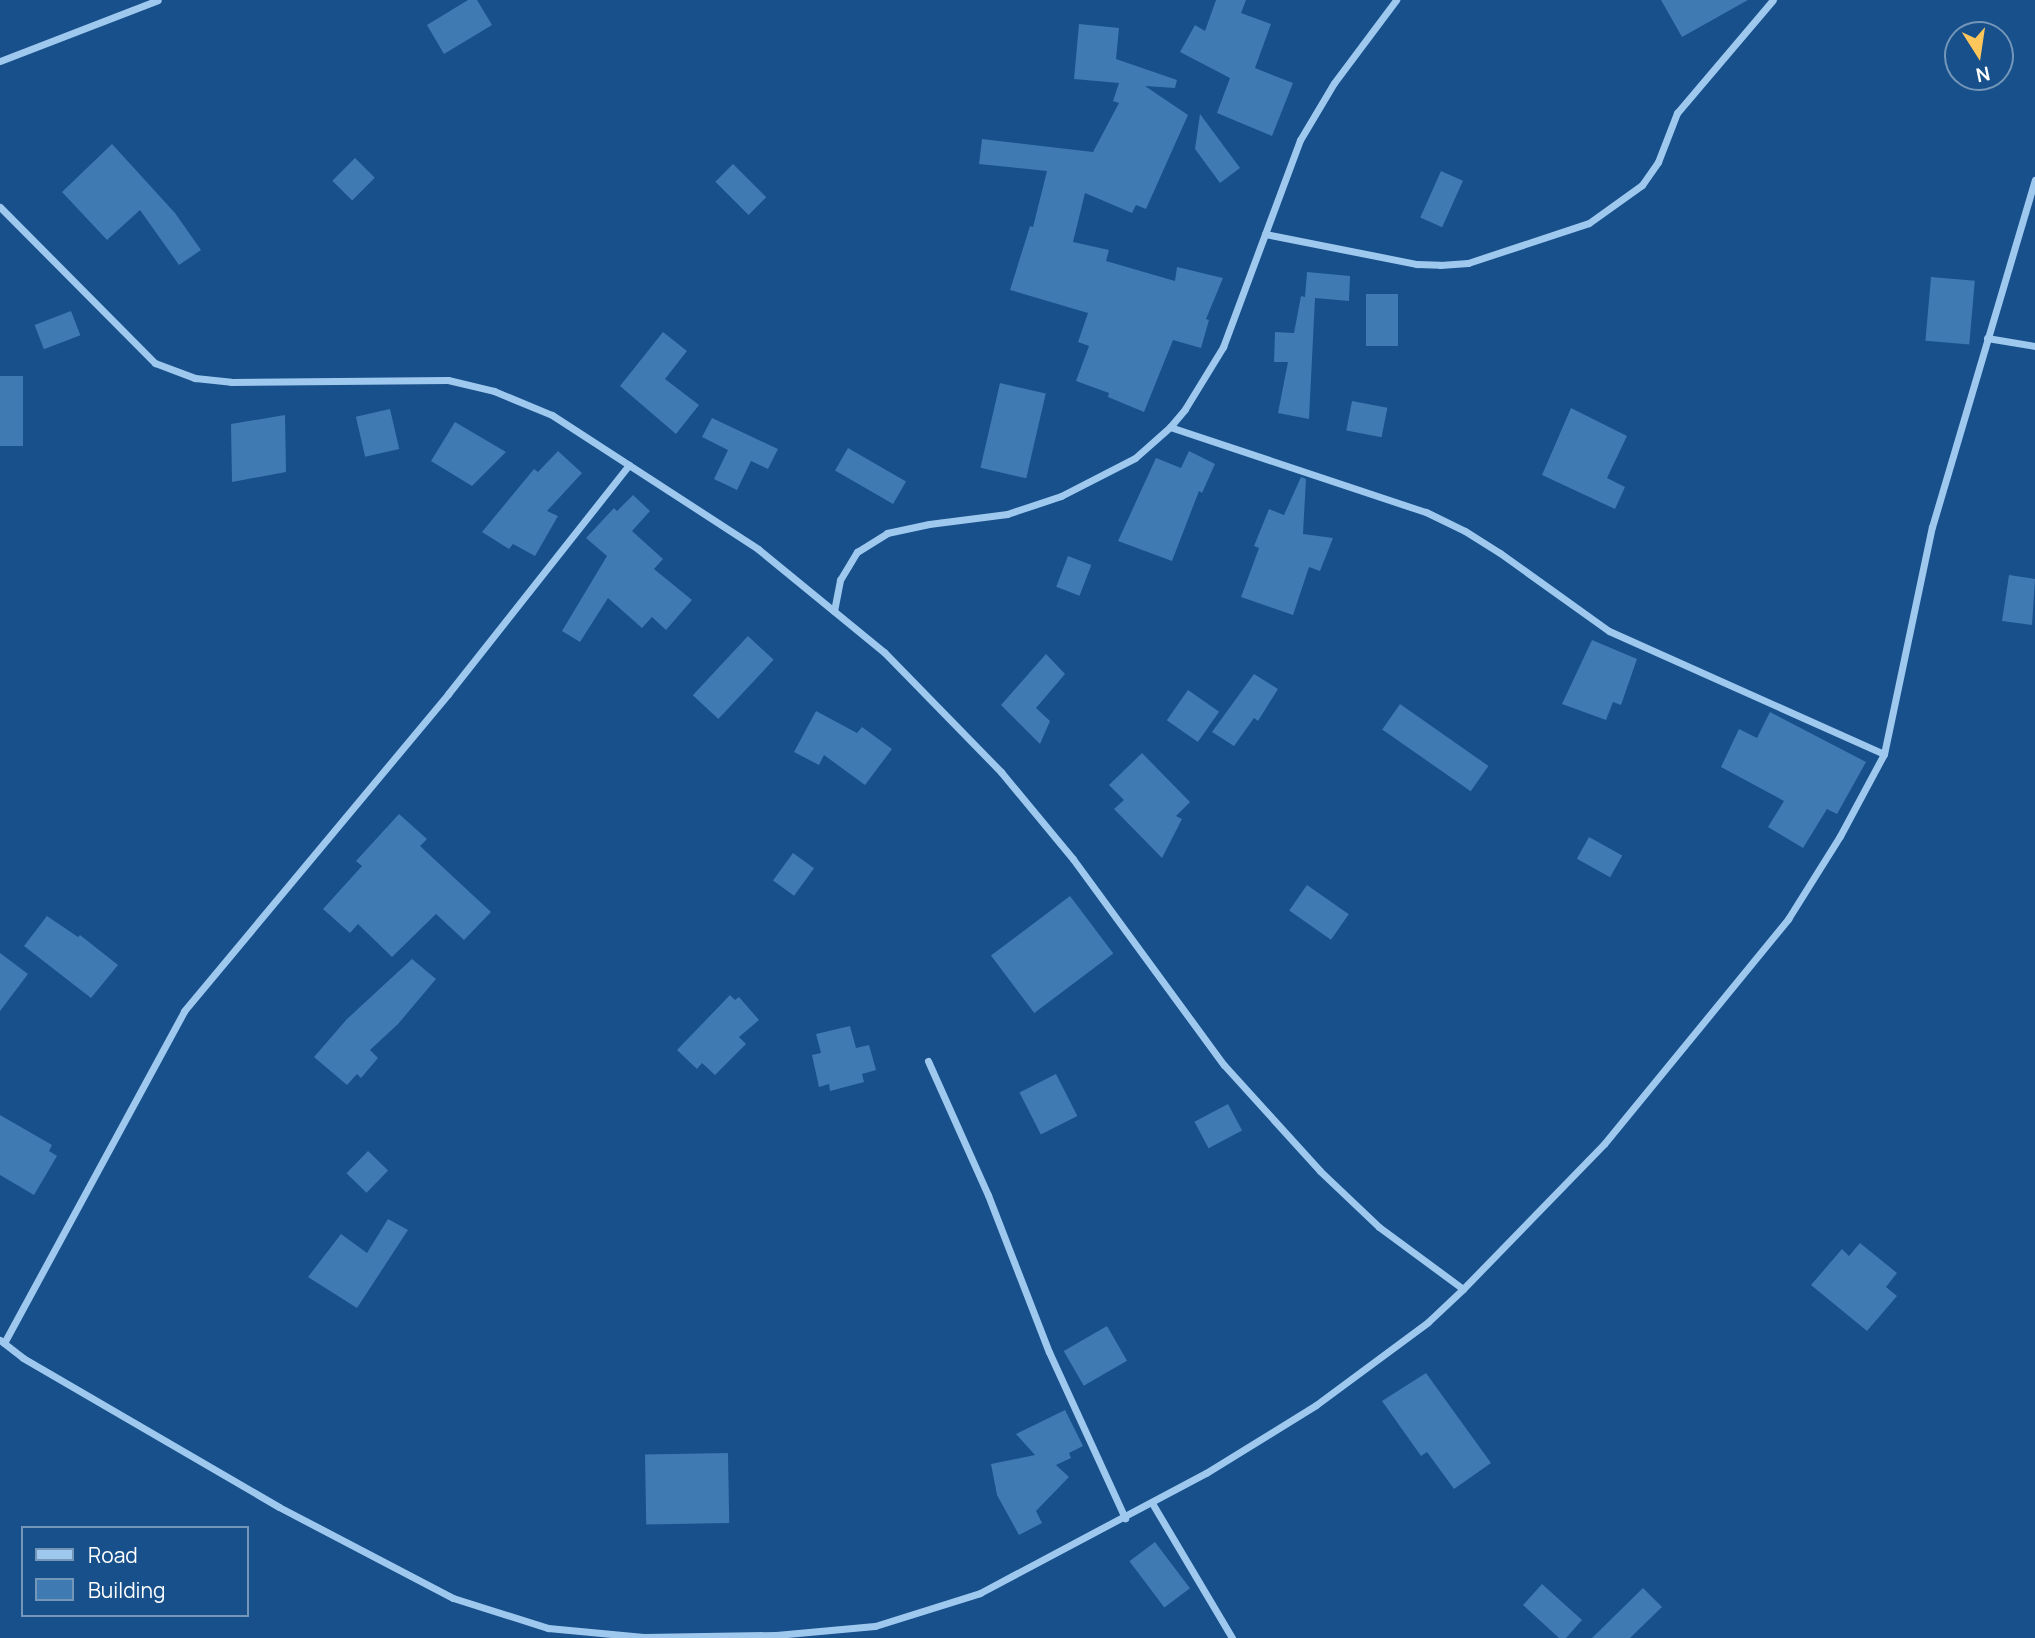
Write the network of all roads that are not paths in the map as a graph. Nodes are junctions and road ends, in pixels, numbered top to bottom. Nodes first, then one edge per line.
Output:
1 (158, 0) edge
2 (1396, 0) edge
3 (1773, 0) edge
4 (0, 61) edge
5 (2035, 180) edge
6 (0, 207) edge
7 (1265, 234) junction
8 (1987, 338) junction
9 (2035, 346) edge
10 (1170, 427) junction
11 (629, 466) junction
12 (834, 611) junction
13 (1885, 754) junction
14 (928, 1061) dead end
15 (1463, 1289) junction
16 (2, 1342) edge
17 (1152, 1503) junction
18 (1125, 1518) junction
19 (568, 1634) edge
20 (1232, 1638) edge

1 - 4 street
2 - 7 street
3 - 7 street
5 - 8 street
6 - 11 street
7 - 10 street
8 - 9 street
8 - 13 street
10 - 12 street
10 - 13 street
11 - 12 street
11 - 16 street
12 - 15 street
13 - 15 street
14 - 18 street
15 - 17 street
16 - 19 street
17 - 18 street
17 - 20 street
18 - 19 street

